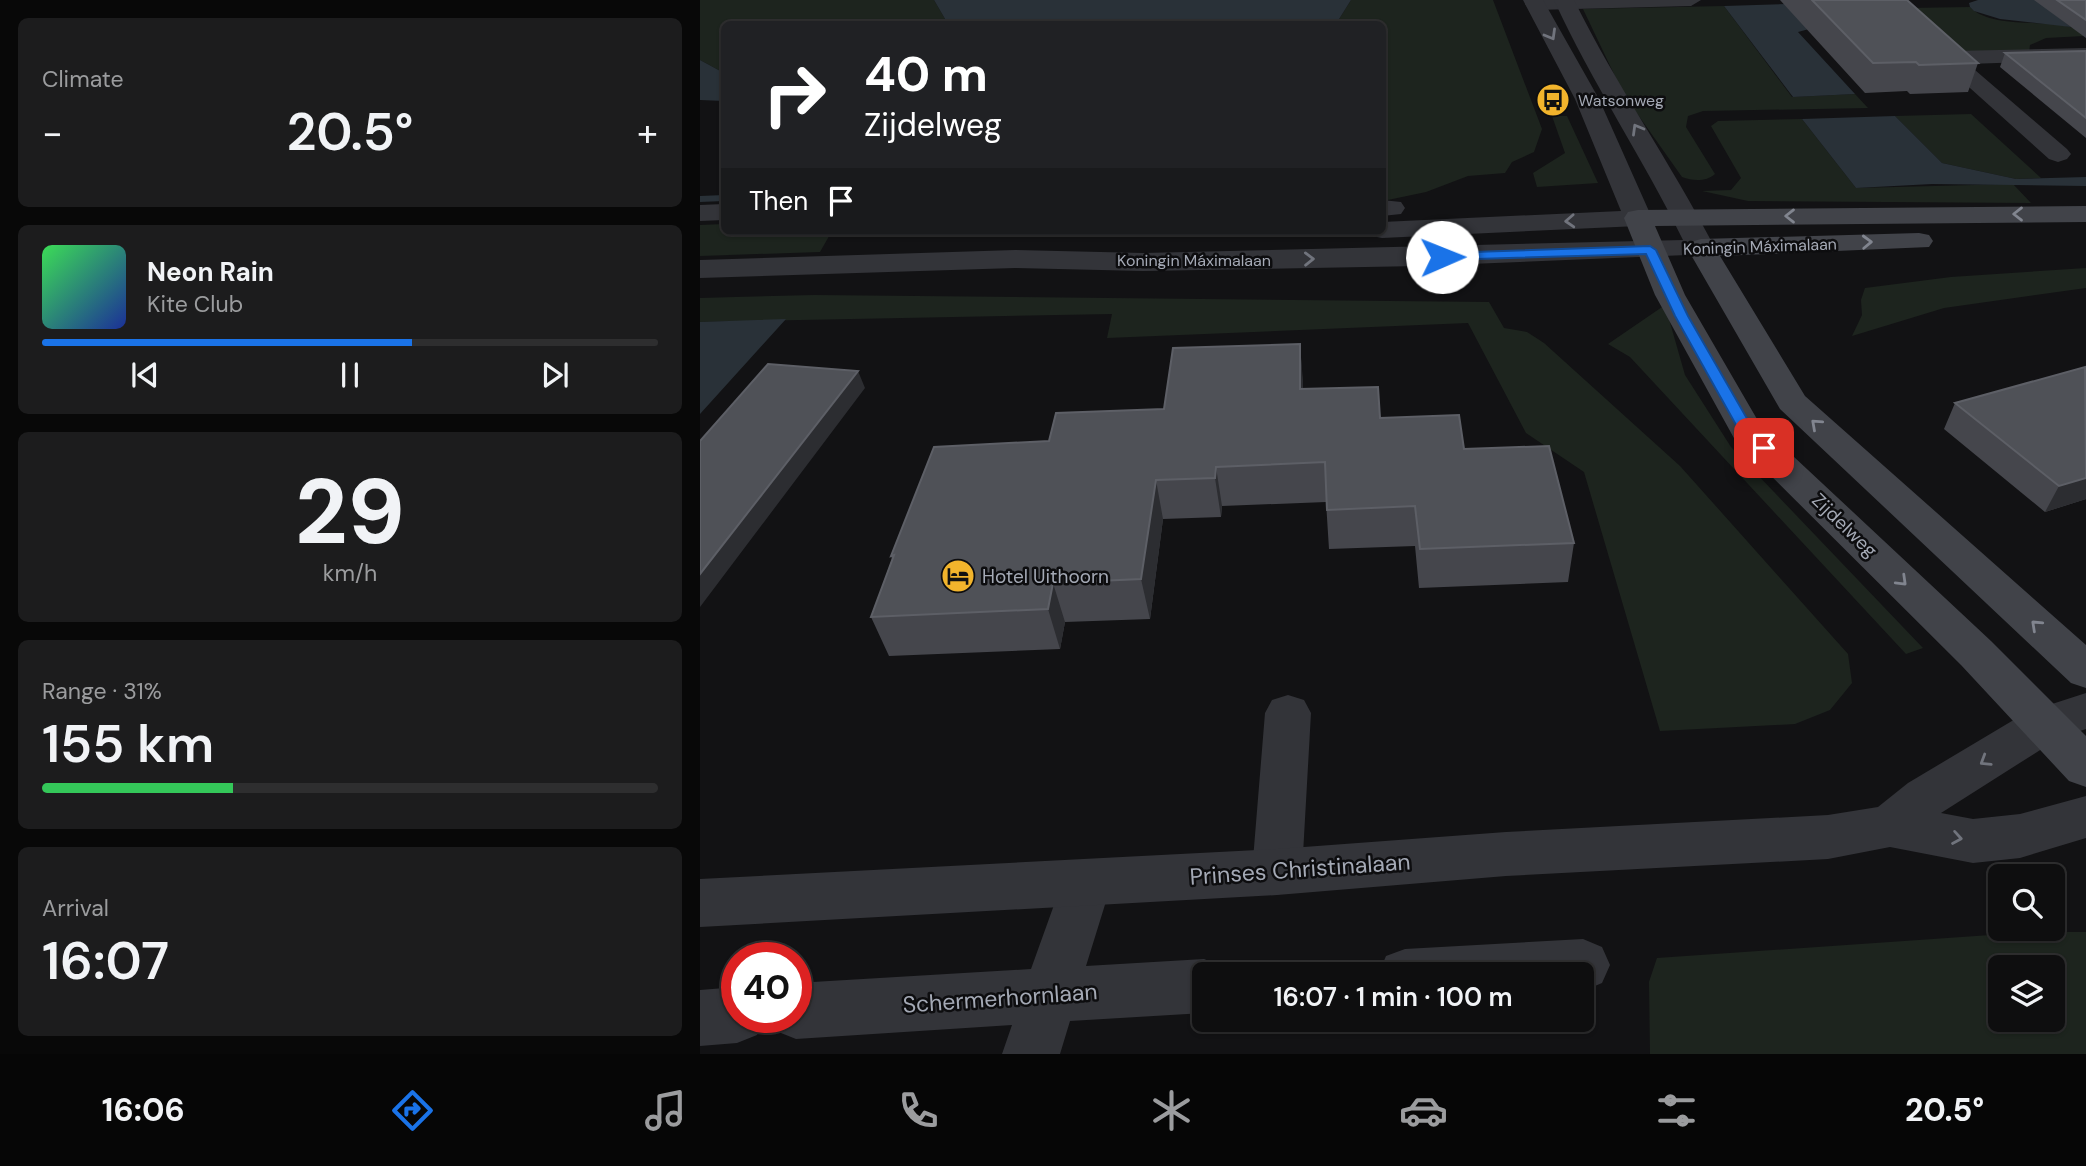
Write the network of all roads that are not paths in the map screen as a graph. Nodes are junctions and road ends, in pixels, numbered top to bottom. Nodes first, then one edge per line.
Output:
1 (1691, 0) edge
2 (1882, 0) edge
3 (1565, 1) edge
4 (1534, 2) edge
5 (2086, 54) edge
6 (1947, 58) junction
7 (2058, 155) dead end
8 (721, 212) edge
9 (700, 213) edge
10 (2086, 214) edge
11 (1386, 215) edge
12 (1639, 218) junction
13 (1693, 232) junction
14 (2086, 233) edge
15 (1296, 235) edge
16 (1650, 250) junction
17 (1015, 259) junction
18 (700, 269) edge
19 (2086, 671) edge
20 (1288, 713) dead end
21 (2064, 718) edge
22 (2086, 766) edge
23 (2086, 817) edge
24 (1890, 826) junction
25 (1278, 872) junction
26 (1086, 882) junction
27 (703, 901) edge
28 (1192, 987) edge
29 (1051, 995) junction
30 (812, 1010) edge
31 (721, 1016) edge
32 (700, 1018) edge
33 (1031, 1054) edge

1 - 3 street
2 - 6 street
3 - 4 street
13 -> 3 street
4 -> 12 street
5 - 6 street
6 - 7 street
8 - 9 street
10 -> 13 main road, Koningin Máximalaan
12 -> 11 street, Koningin Máximalaan
12 - 13 main road, Koningin Máximalaan
12 - 16 main road, Zijdelweg
13 -> 14 main road, Koningin Máximalaan
13 - 16 street, Koningin Máximalaan
19 -> 13 main road
15 - 17 street, Koningin Máximalaan
17 -> 16 street, Koningin Máximalaan
16 -> 21 main road, Zijdelweg
17 - 18 street, Koningin Máximalaan
20 - 25 street
21 - 22 main road, Zijdelweg
21 -> 24 street, Prinses Christinalaan
24 -> 23 street, Prinses Christinalaan
24 - 25 street, Prinses Christinalaan
25 - 26 street, Prinses Christinalaan
26 - 27 street, Prinses Christinalaan
26 - 29 street
28 - 29 street, Schermerhornlaan
29 - 30 street, Schermerhornlaan
29 - 33 street
31 - 32 street

